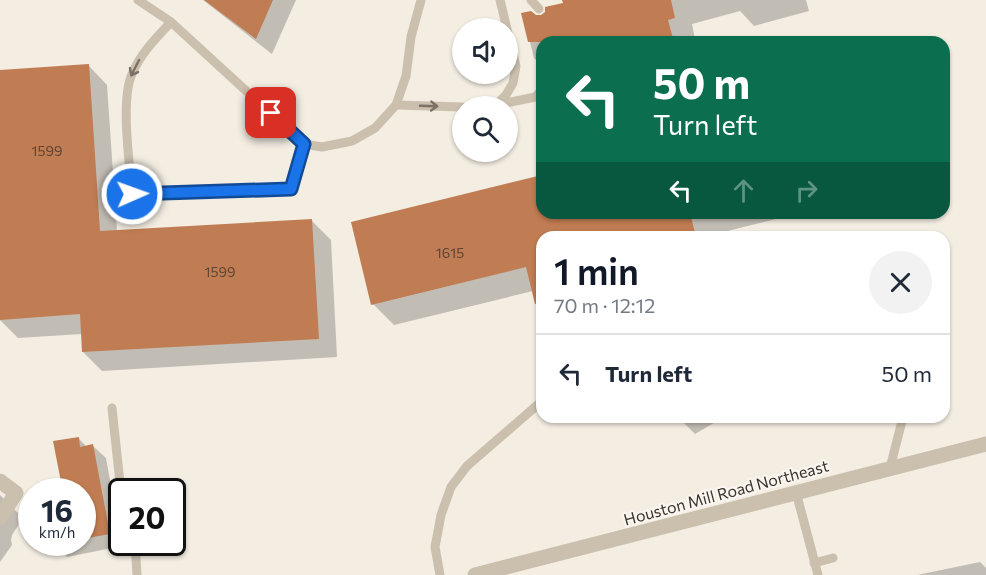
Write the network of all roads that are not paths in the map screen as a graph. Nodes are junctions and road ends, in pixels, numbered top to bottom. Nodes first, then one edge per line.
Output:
1 (138, 0) edge
2 (158, 0) edge
3 (421, 0) edge
4 (501, 0) edge
5 (531, 0) edge
6 (539, 9) dead end
7 (153, 10) junction
8 (171, 22) junction
9 (505, 96) edge
10 (536, 96) edge
11 (518, 101) edge
12 (396, 105) junction
13 (452, 108) edge
14 (304, 144) junction
15 (536, 406) edge
16 (112, 408) dead end
17 (901, 423) edge
18 (986, 444) edge
19 (890, 468) junction
20 (119, 478) edge
21 (0, 481) edge
22 (796, 492) junction
23 (0, 518) edge
24 (136, 556) edge
25 (833, 558) dead end
26 (814, 563) junction
27 (137, 575) edge
28 (440, 575) edge
29 (475, 575) edge
30 (818, 575) edge

1 - 7 lane
2 - 7 lane
3 - 12 lane
4 - 9 lane
5 - 6 lane
7 - 8 lane
8 - 14 lane
8 -> 14 lane
10 - 11 lane
12 -> 13 lane
12 - 14 lane
15 - 28 lane
16 - 20 lane
17 - 19 lane
18 - 19 street, Houston Mill Road Northeast
19 - 22 street, Houston Mill Road Northeast
21 - 23 street
22 - 26 lane
22 - 29 street, Houston Mill Road Northeast
24 - 27 lane
25 - 26 lane
26 - 30 lane

